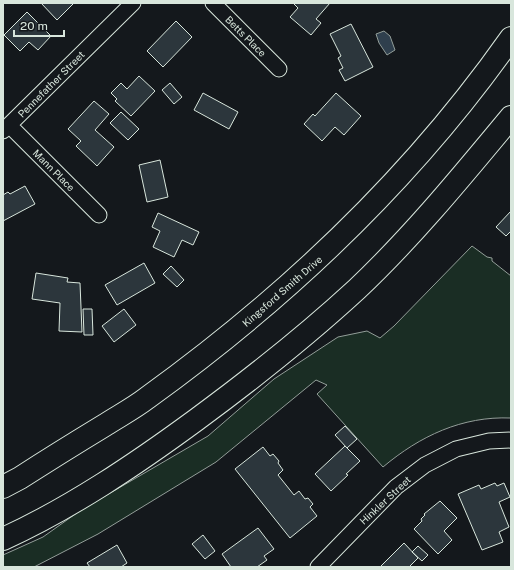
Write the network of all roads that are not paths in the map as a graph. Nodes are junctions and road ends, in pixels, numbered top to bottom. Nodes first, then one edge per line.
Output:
1 (133, 3) edge
2 (213, 3) edge
3 (511, 38) edge
4 (278, 69) dead end
5 (511, 117) edge
6 (6, 128) edge
7 (98, 215) dead end
8 (511, 440) edge
9 (3, 487) edge
10 (3, 539) edge
11 (318, 567) edge

1 - 6 street, Pennefather Street
2 - 4 street, Betts Place
3 - 9 main road, Kingsford Smith Drive
5 - 10 main road
6 - 7 street, Mann Place
8 - 11 street, Hinkler Street

